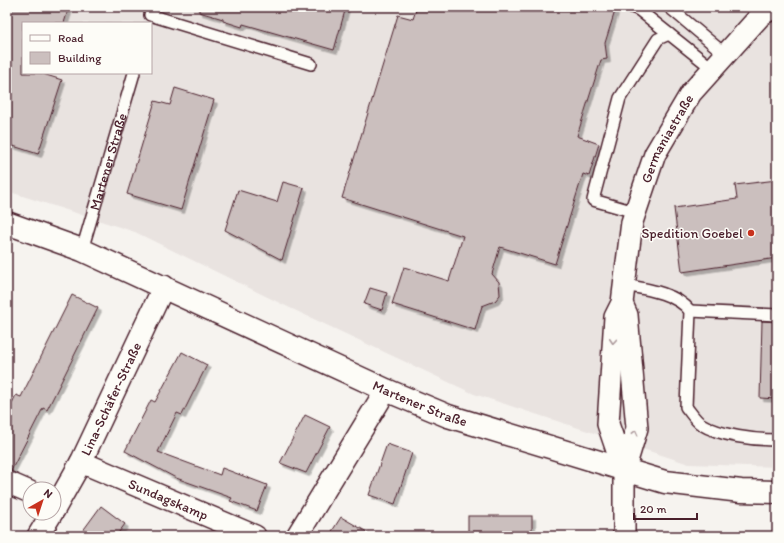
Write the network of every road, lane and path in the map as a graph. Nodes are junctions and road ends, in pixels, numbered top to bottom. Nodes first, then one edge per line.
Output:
1 (632, 7) edge
2 (669, 7) edge
3 (775, 7) edge
4 (150, 15) edge
5 (669, 34) junction
6 (719, 62) junction
7 (311, 64) dead end
8 (134, 74) edge
9 (635, 212) junction
10 (7, 223) edge
11 (82, 250) junction
12 (164, 286) junction
13 (623, 294) junction
14 (690, 312) junction
15 (777, 315) edge
16 (386, 390) junction
17 (777, 440) edge
18 (81, 462) junction
19 (624, 471) junction
20 (7, 482) edge
21 (22, 489) edge
22 (777, 492) edge
23 (62, 494) edge
24 (46, 521) edge
25 (38, 536) edge
26 (255, 536) edge
27 (297, 536) edge
28 (624, 536) edge

1 - 5 lane
2 - 6 lane
3 - 6 street, Germaniastraße
4 - 7 lane
5 - 6 lane
5 - 9 lane
6 - 9 street, Germaniastraße
8 - 11 lane, Martener Straße
9 - 13 street, Germaniastraße
10 - 11 street, Martener Straße
11 - 12 street, Martener Straße
12 - 16 street, Martener Straße
12 - 18 street, Lina-Schäfer-Straße
13 - 14 lane
19 -> 13 street, Germaniastraße
13 -> 19 street, Germaniastraße
14 - 15 lane
14 - 17 lane
16 - 19 street, Martener Straße
16 - 27 street
18 - 23 street, Lina-Schäfer-Straße
18 - 26 street, Sundagskamp
19 - 22 street, Martener Straße
19 - 28 street, Germaniastraße
20 - 21 street
24 - 25 street, Lina-Schäfer-Straße

